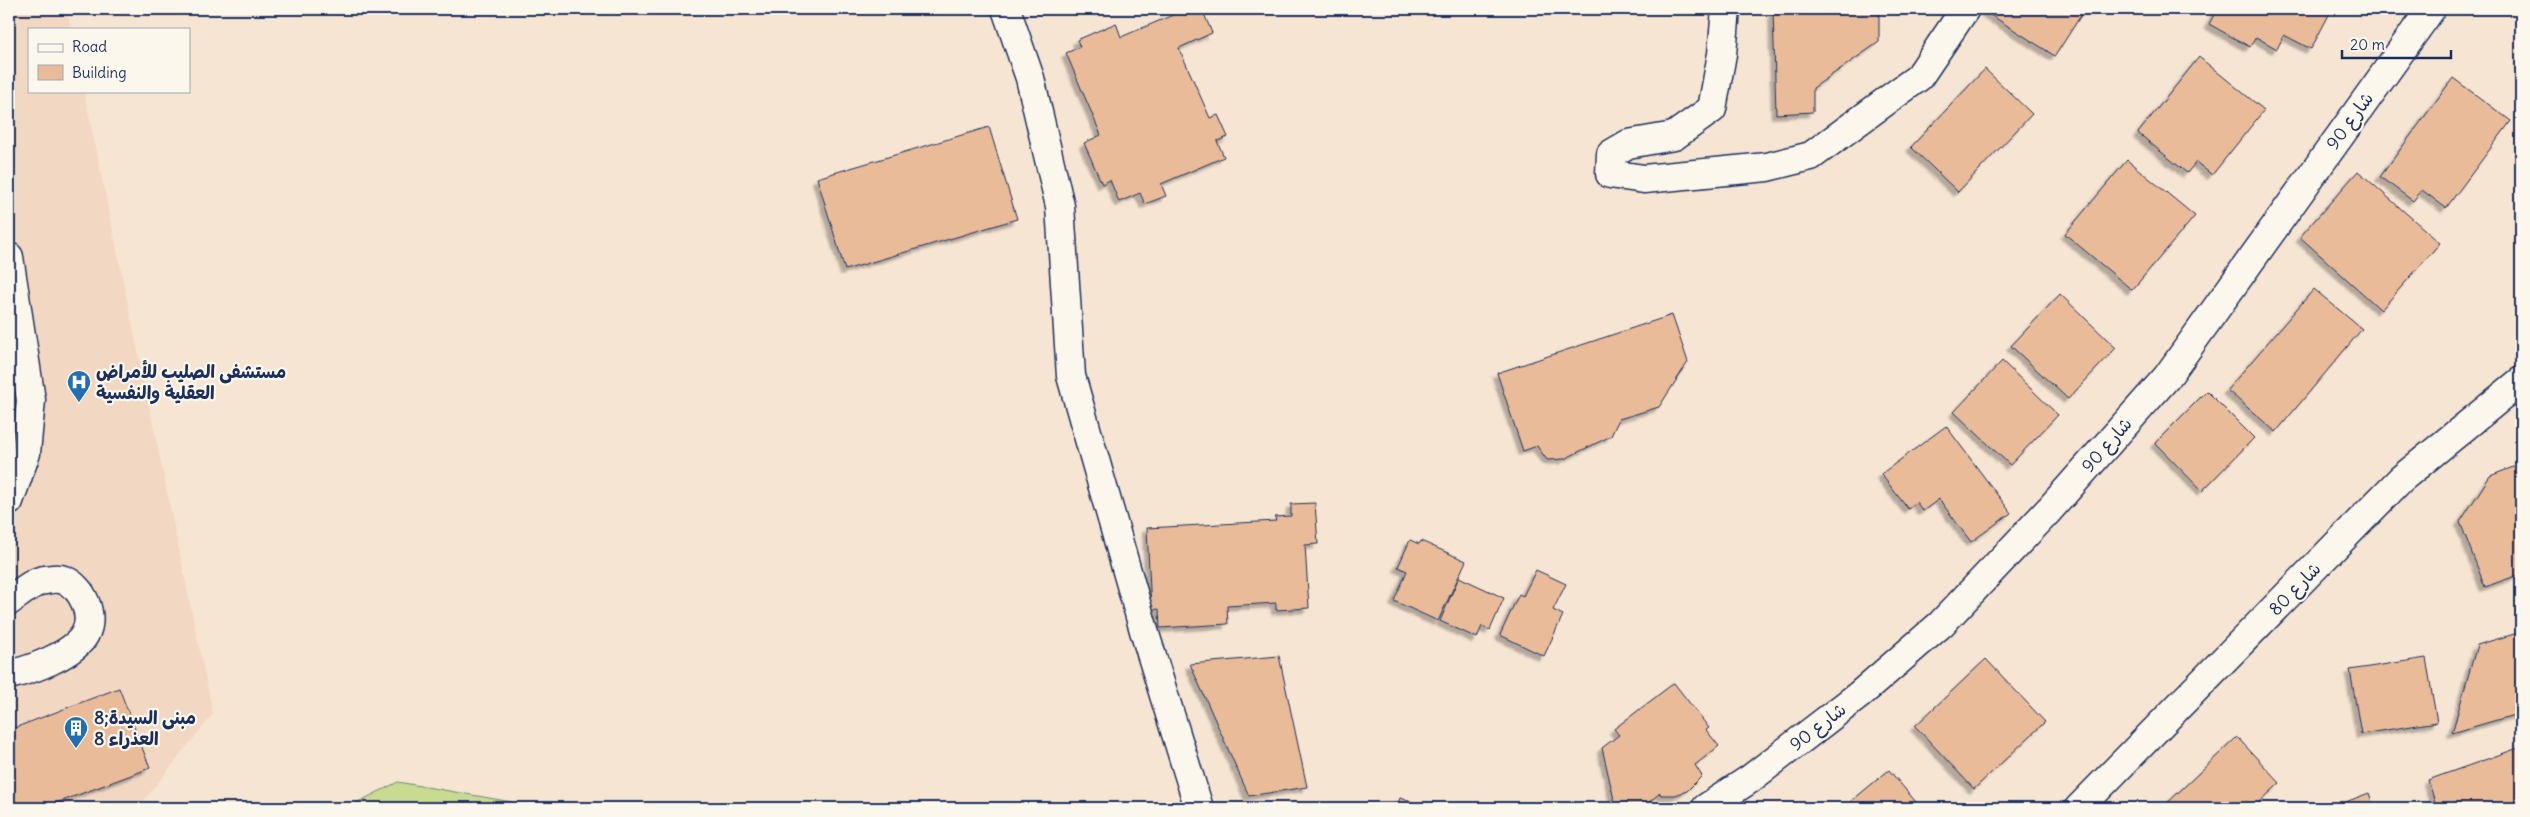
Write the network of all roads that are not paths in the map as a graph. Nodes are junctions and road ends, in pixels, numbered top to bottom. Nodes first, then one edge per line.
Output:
1 (1006, 9) edge
2 (1726, 9) edge
3 (1965, 9) edge
4 (2431, 9) edge
5 (9, 258) edge
6 (2521, 381) edge
7 (9, 501) edge
8 (9, 601) edge
9 (9, 675) edge
10 (1199, 808) edge
11 (1706, 808) edge
12 (2079, 808) edge

1 - 10 street
2 - 3 street
4 - 11 street, شارع 90
5 - 7 street
6 - 12 street, شارع 80
8 - 9 street

